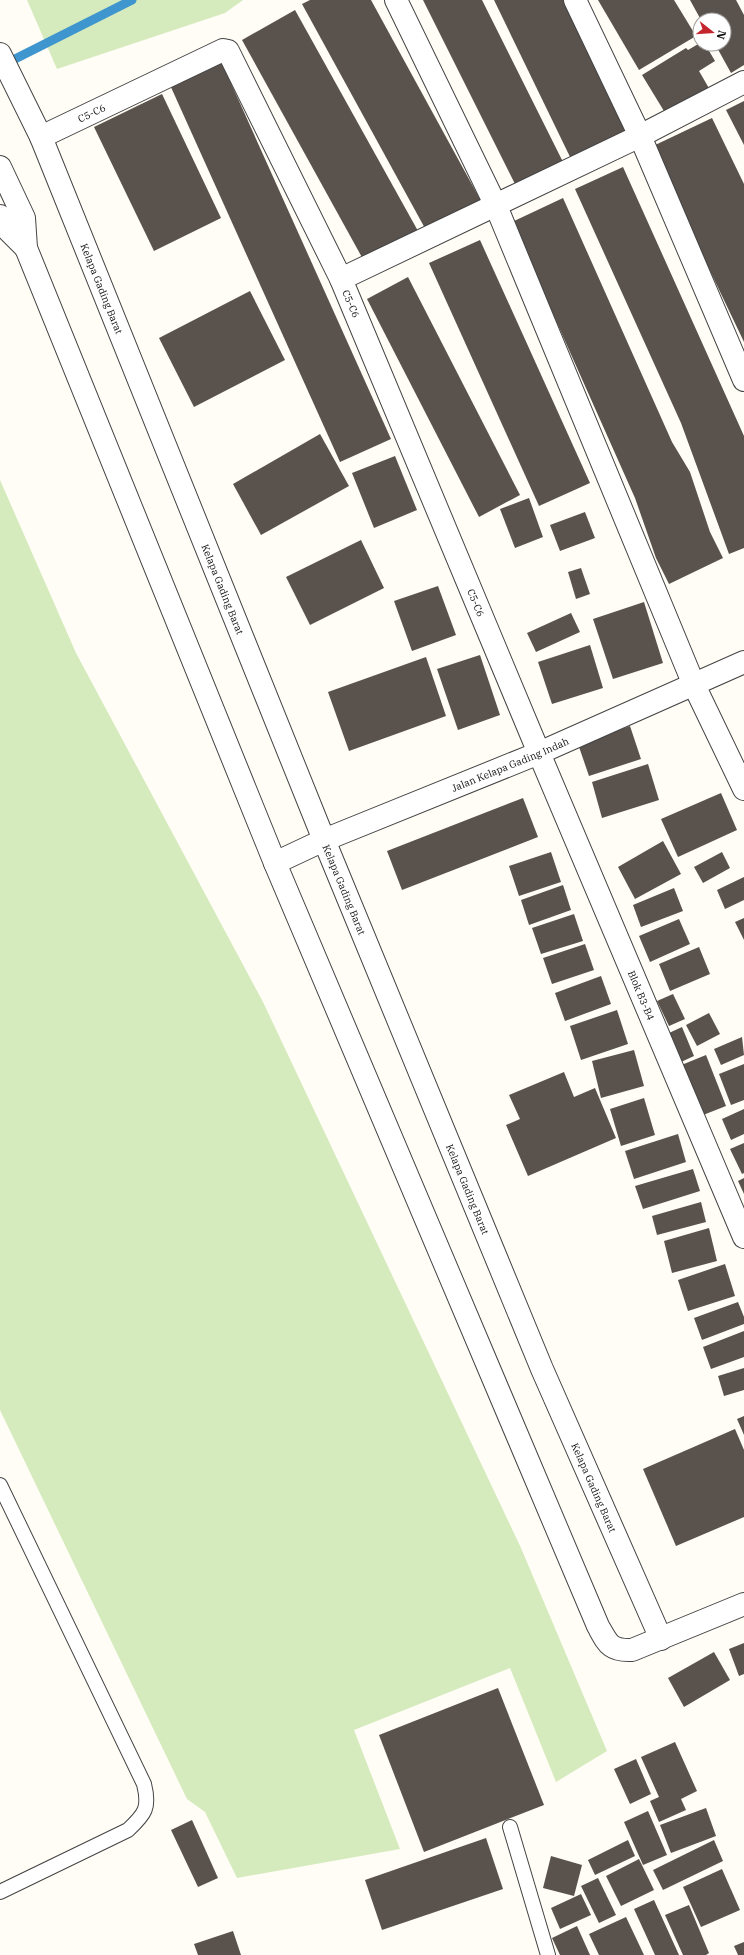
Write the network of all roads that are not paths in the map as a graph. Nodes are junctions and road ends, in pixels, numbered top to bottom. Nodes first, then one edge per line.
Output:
1 (396, 0) edge
2 (575, 0) edge
3 (0, 54) edge
4 (744, 82) edge
5 (640, 136) junction
6 (41, 137) junction
7 (0, 167) edge
8 (496, 206) junction
9 (0, 216) edge
10 (26, 248) junction
11 (341, 279) junction
12 (744, 380) edge
13 (744, 662) edge
14 (694, 685) junction
15 (539, 753) junction
16 (744, 789) edge
17 (324, 840) junction
18 (275, 863) junction
19 (744, 1237) edge
20 (0, 1485) edge
21 (744, 1604) edge
22 (661, 1639) junction
23 (510, 1827) dead end
24 (0, 1892) edge
25 (548, 1955) edge

1 - 8 street
2 - 5 street
3 - 6 street, Kelapa Gading Barat
4 - 5 street
5 - 8 street
5 - 12 street
6 - 11 street, C5-C6
6 - 17 street, Kelapa Gading Barat
7 - 10 street
8 - 11 street
8 - 14 street
9 - 10 street
10 - 18 street
11 - 15 street, C5-C6
13 - 14 street, Jalan Kelapa Gading Indah
14 - 15 street, Jalan Kelapa Gading Indah
14 - 16 street
15 - 17 street, Jalan Kelapa Gading Indah
15 - 19 street, Blok B3-B4
17 - 18 street, Jalan Kelapa Gading Indah
17 - 22 street, Kelapa Gading Barat
18 - 22 street
20 - 24 lane
21 - 22 street
23 - 25 lane

